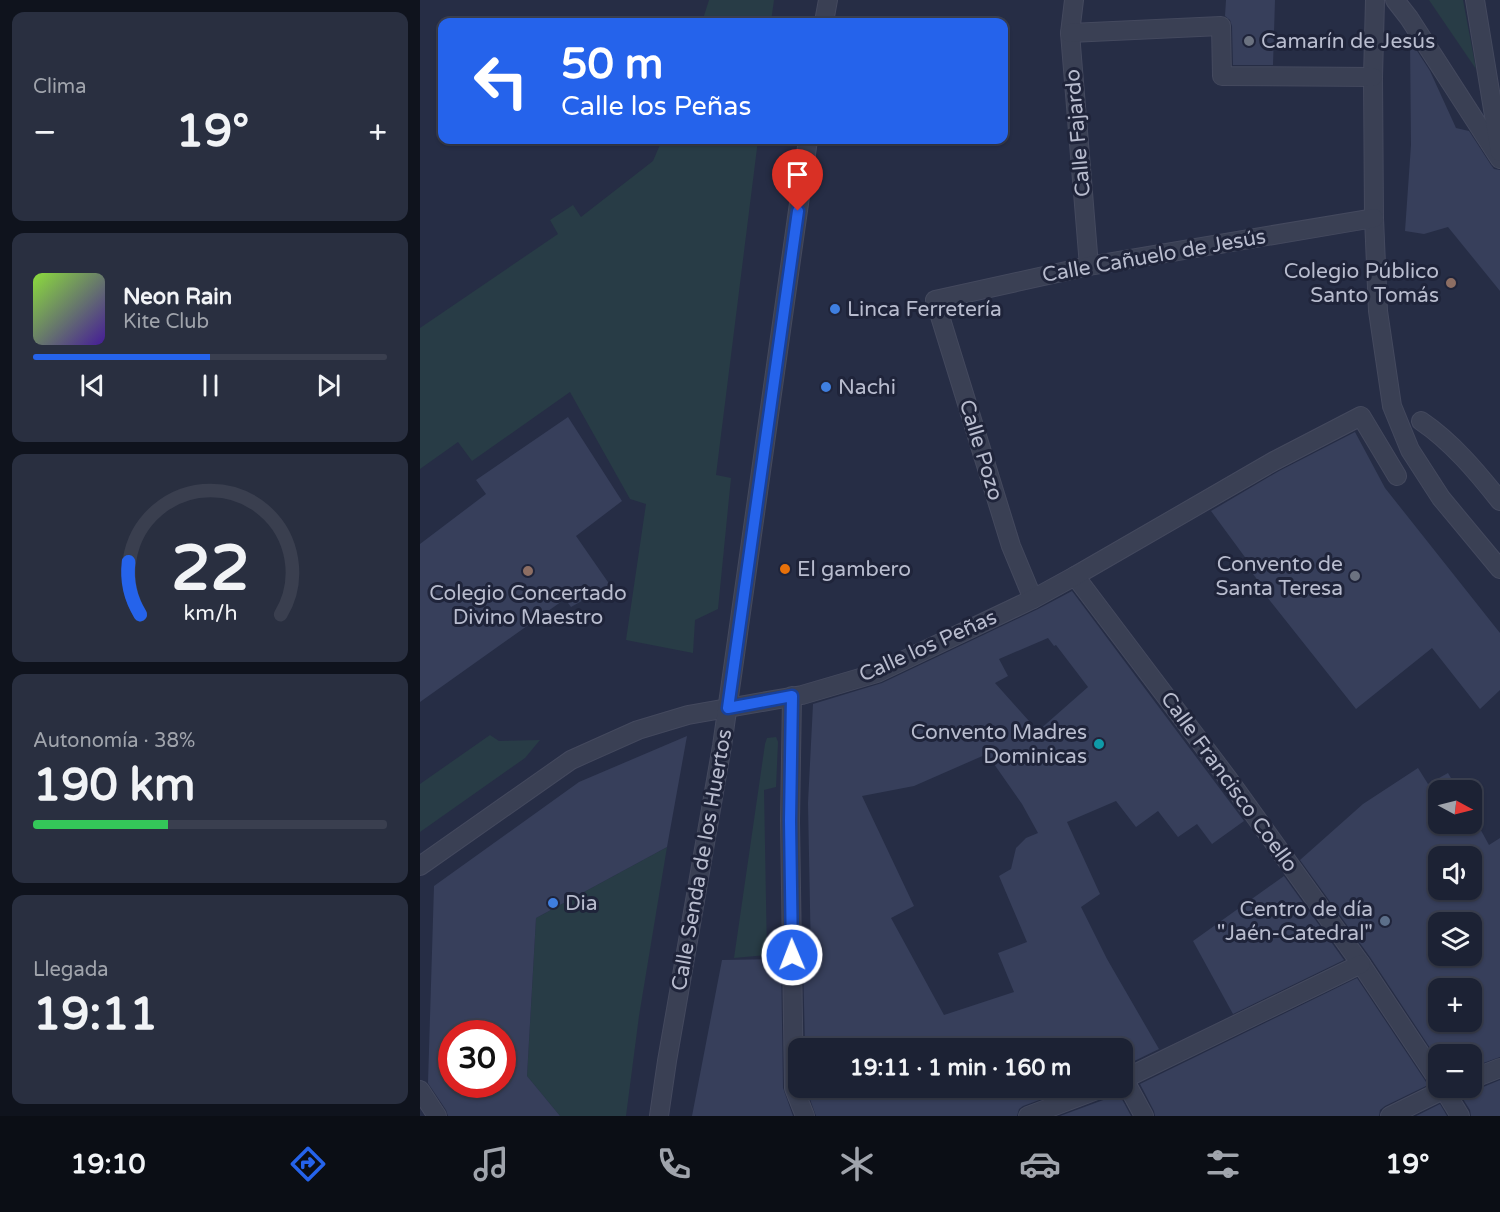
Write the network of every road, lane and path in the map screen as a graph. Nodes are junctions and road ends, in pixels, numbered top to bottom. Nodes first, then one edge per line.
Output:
1 (828, 0) edge
2 (1074, 0) edge
3 (1375, 0) edge
4 (1395, 0) edge
5 (1476, 0) edge
6 (825, 18) edge
7 (1070, 33) junction
8 (1373, 77) junction
9 (807, 144) edge
10 (1500, 153) edge
11 (1500, 159) edge
12 (1374, 218) junction
13 (1089, 266) junction
14 (935, 300) joint
15 (1421, 421) dead end
16 (1397, 476) dead end
17 (1500, 501) edge
18 (1500, 569) edge
19 (1075, 576) junction
20 (1033, 598) junction
21 (792, 696) junction
22 (728, 708) junction
23 (420, 866) edge
24 (1361, 964) junction
25 (1428, 1065) edge
26 (1500, 1068) edge
27 (1133, 1075) edge
28 (1482, 1075) edge
29 (420, 1090) edge
30 (1133, 1097) edge
31 (1428, 1097) edge
32 (1076, 1098) edge
33 (1450, 1098) edge
34 (437, 1116) edge
35 (659, 1116) edge
36 (805, 1116) edge
37 (1028, 1116) edge
38 (1144, 1116) edge
39 (1390, 1116) edge
40 (1460, 1116) edge

1 - 6 street
2 - 7 street, Calle Fajardo
3 - 8 street
4 - 11 street
5 - 10 street
7 - 8 street
7 - 13 street, Calle Fajardo
8 - 12 street
9 - 22 street, Calle Senda de los Huertos
12 - 13 street, Calle Cañuelo de Jesús
12 - 18 street
13 - 14 street, Calle Cañuelo de Jesús
14 - 20 street, Calle Pozo
15 - 17 street
16 - 19 street, Calle los Peñas
19 - 20 street, Calle los Peñas
19 - 24 street, Calle Francisco Coello
20 - 21 street, Calle los Peñas
21 - 22 street, Calle los Peñas
21 - 36 street
22 - 23 street, Calle los Peñas
22 - 35 street, Calle Senda de los Huertos
24 - 25 street, Calle Francisco Coello
24 - 27 street
26 - 28 street
29 - 34 street
30 - 38 street
31 - 39 street
32 - 37 street
33 - 40 street

